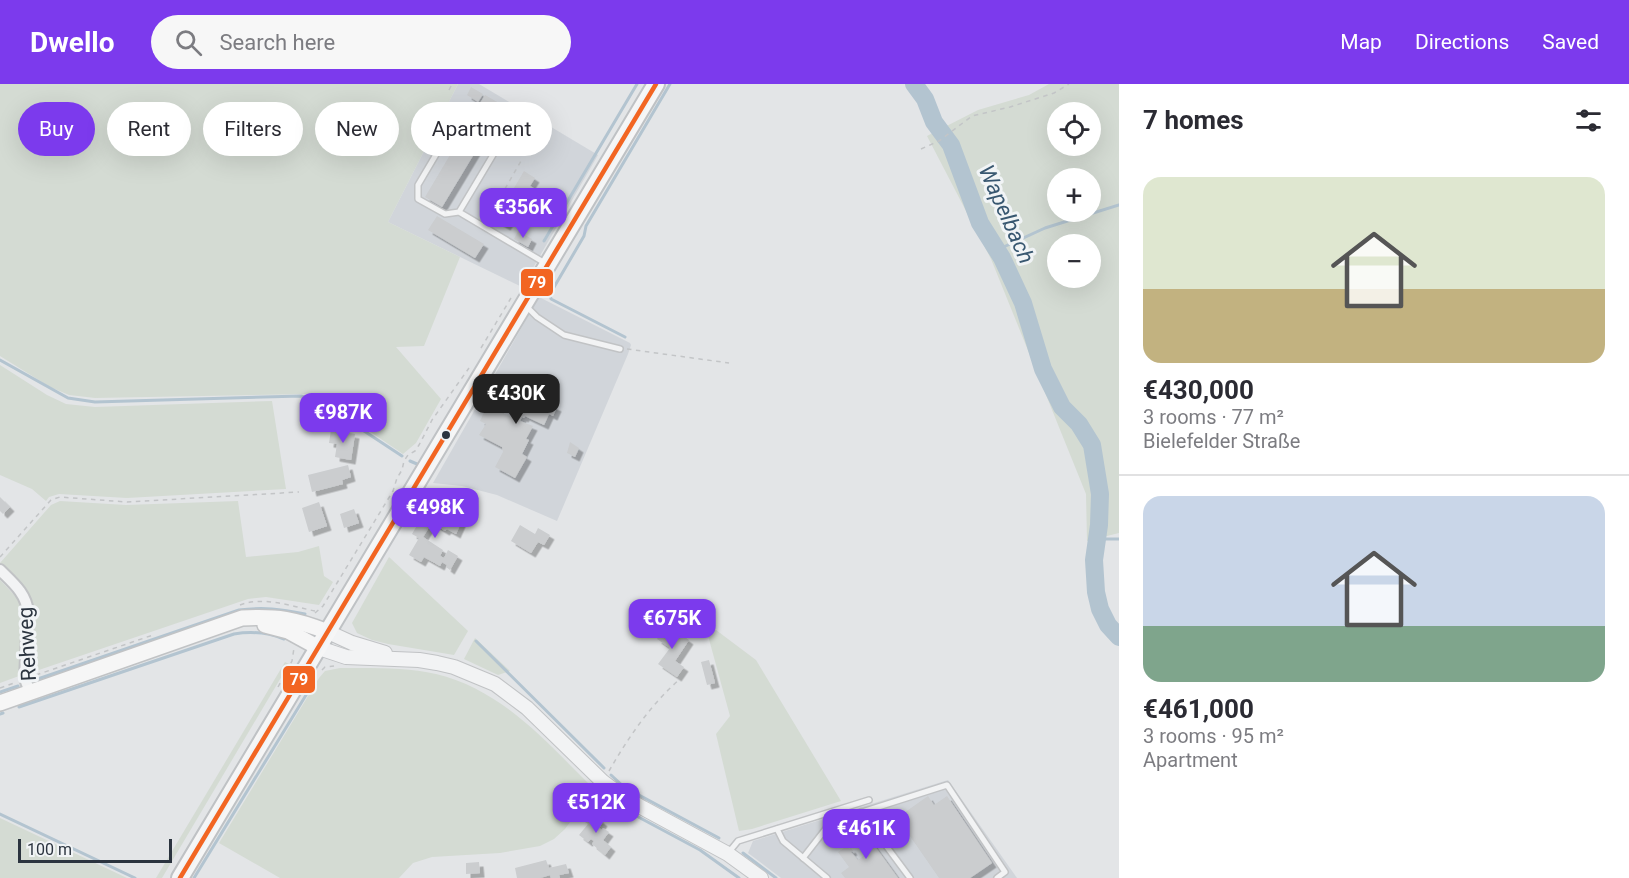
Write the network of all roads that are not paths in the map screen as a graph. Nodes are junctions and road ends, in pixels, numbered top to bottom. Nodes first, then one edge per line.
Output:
1 (656, 84) edge
2 (459, 212) junction
3 (549, 264) junction
4 (524, 305) junction
5 (620, 348) road end
6 (0, 570) edge
7 (328, 632) junction
8 (194, 635) junction
9 (319, 648) junction
10 (419, 660) junction
11 (30, 692) junction
12 (0, 703) edge
13 (868, 800) dead end
14 (861, 812) junction
15 (828, 813) junction
16 (831, 822) junction
17 (777, 829) junction
18 (728, 854) junction
19 (803, 858) junction
20 (180, 878) edge
21 (762, 878) edge
22 (827, 878) edge
23 (910, 878) edge
24 (997, 878) edge

1 - 3 main road
2 - 2 lane
2 - 3 lane
3 - 4 main road
4 - 5 lane
4 - 7 main road
6 - 11 street, Rehweg
7 - 8 main road
7 - 9 main road
7 - 10 street
8 - 9 main road
8 - 11 main road
9 - 10 street
9 - 20 main road
10 - 18 street
11 - 12 main road
13 - 15 lane
14 - 16 lane
14 - 23 lane
14 - 24 lane
15 - 16 lane
15 - 17 lane
16 - 19 lane
17 - 18 lane
17 - 19 lane
18 - 21 street
19 - 22 lane

